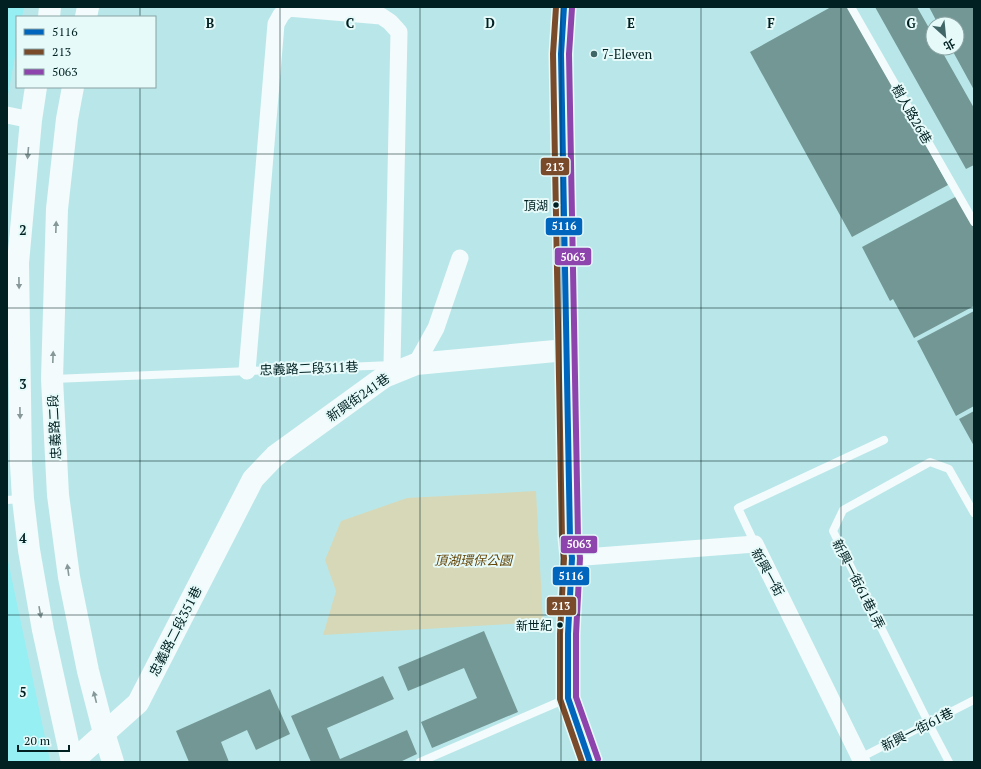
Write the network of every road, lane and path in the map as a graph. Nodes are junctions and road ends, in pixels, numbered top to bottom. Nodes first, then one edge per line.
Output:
1 (564, 7) edge
2 (851, 7) edge
3 (338, 10) edge
4 (36, 88) edge
5 (73, 88) edge
6 (7, 115) edge
7 (31, 120) junction
8 (974, 222) edge
9 (460, 258) dead end
10 (566, 350) junction
11 (392, 364) junction
12 (416, 364) junction
13 (247, 371) junction
14 (52, 379) junction
15 (884, 440) dead end
16 (253, 479) joint
17 (15, 499) edge
18 (974, 513) edge
19 (756, 544) junction
20 (572, 558) junction
21 (568, 698) junction
22 (974, 700) edge
23 (929, 724) junction
24 (104, 733) junction
25 (861, 760) edge
26 (72, 762) edge
27 (113, 762) edge
28 (420, 762) edge
29 (590, 762) edge
30 (949, 762) edge

1 - 10 main road
2 - 8 lane, 樹人路26巷
3 - 11 street
3 - 13 street
4 - 7 main road
14 -> 5 main road, 忠義路二段
6 - 7 street
7 -> 17 main road
9 - 12 street
10 - 12 main road, 忠義路二段311巷
10 - 20 street
11 - 12 lane, 忠義路二段311巷
11 - 13 lane, 忠義路二段311巷
12 - 16 main road, 新興街241巷
13 - 14 lane, 忠義路二段311巷
24 -> 14 main road, 忠義路二段
15 - 19 lane
16 - 24 main road, 忠義路二段351巷
17 -> 26 main road
18 - 23 lane, 新興一街61巷1弄
19 - 20 street, 新興一街
19 - 25 street, 新興一街
20 - 21 street
21 - 28 lane
21 - 29 street
22 - 23 lane, 新興一街61巷
23 - 25 lane, 新興一街61巷
23 - 30 lane
24 - 26 main road, 忠義路二段351巷
24 - 27 main road, 忠義路二段

